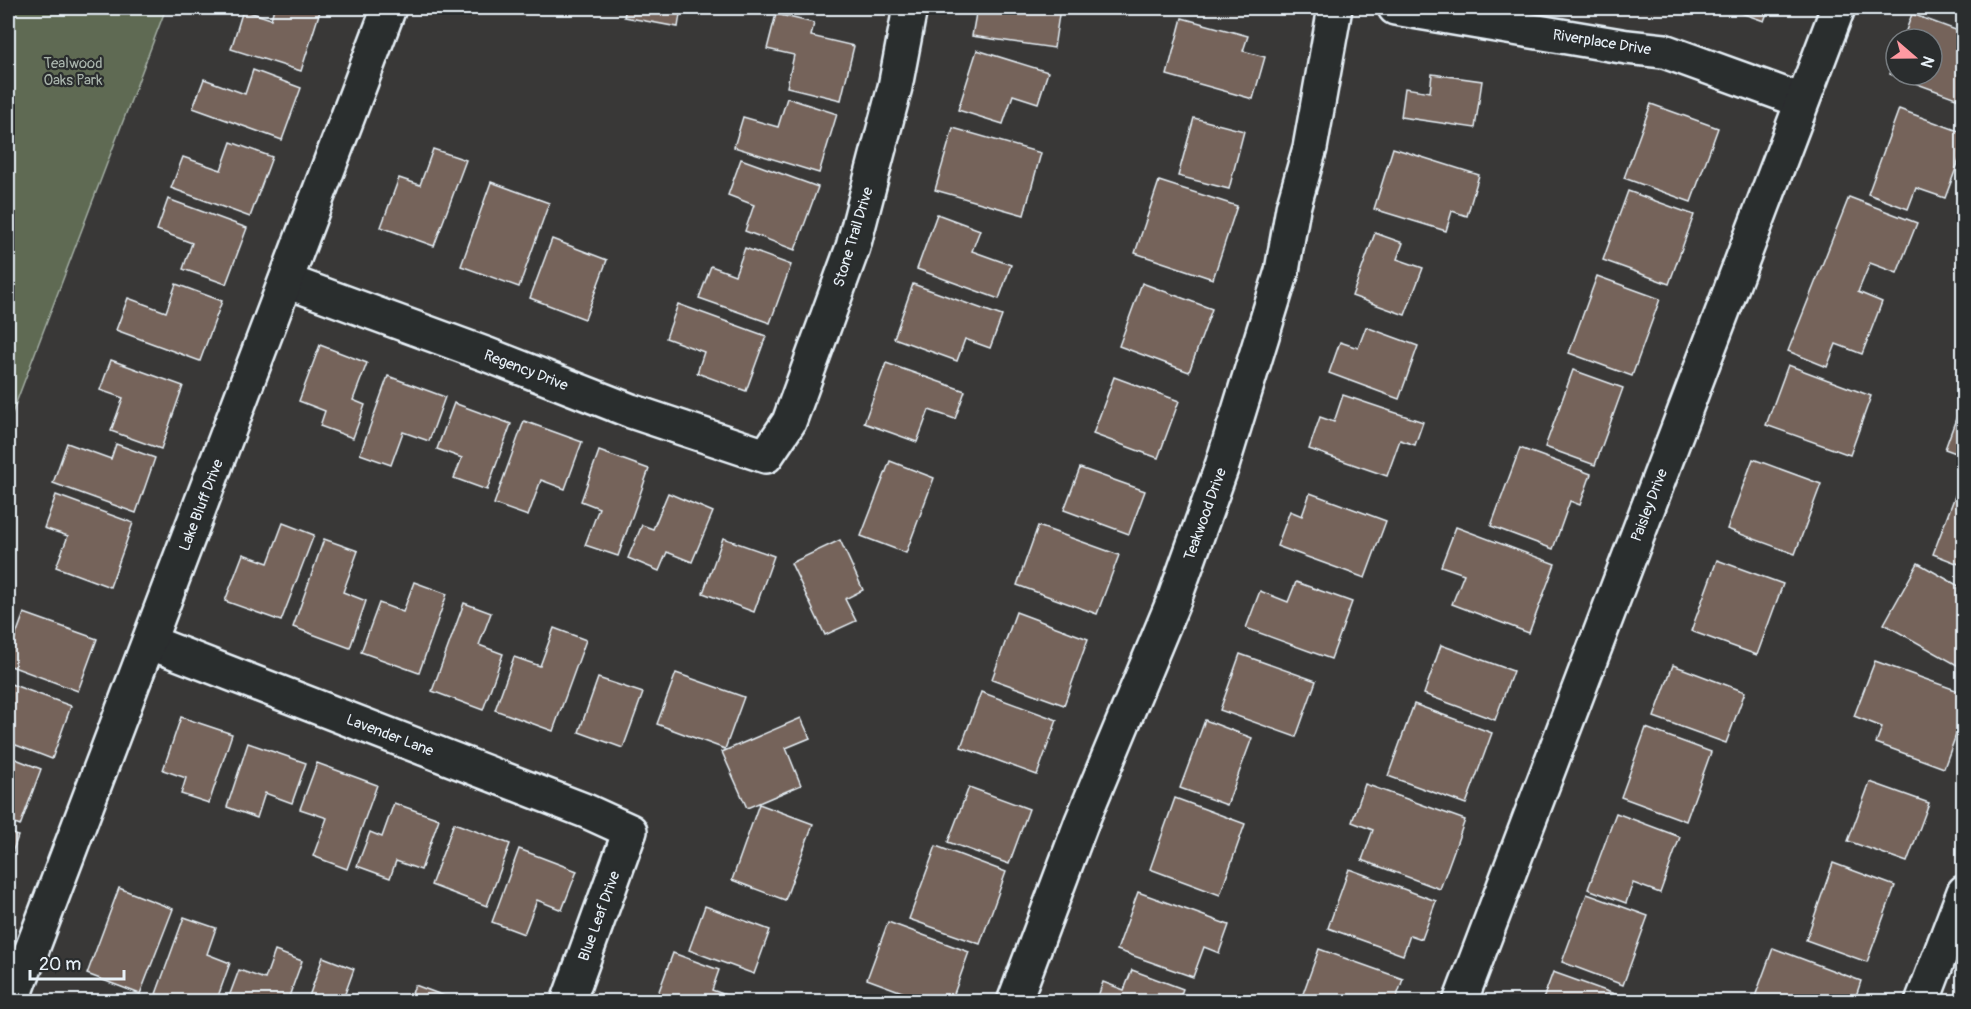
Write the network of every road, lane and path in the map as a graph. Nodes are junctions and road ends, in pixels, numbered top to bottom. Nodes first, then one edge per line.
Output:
1 (389, 8) edge
2 (910, 8) edge
3 (1335, 8) edge
4 (1395, 8) edge
5 (1838, 8) edge
6 (1802, 101) junction
7 (286, 281) junction
8 (766, 456) joint
9 (149, 642) junction
10 (630, 831) joint
11 (1964, 892) edge
12 (12, 1002) edge
13 (568, 1002) edge
14 (1014, 1002) edge
15 (1460, 1002) edge
16 (1922, 1002) edge

1 - 7 street, Lake Bluff Drive
2 - 8 street, Stone Trail Drive
3 - 14 street, Teakwood Drive
4 - 6 street, Riverplace Drive
5 - 6 street, Paisley Drive
6 - 15 street, Paisley Drive
7 - 8 street, Regency Drive
7 - 9 street, Lake Bluff Drive
9 - 10 street, Lavender Lane
9 - 12 street, Lake Bluff Drive
10 - 13 street, Blue Leaf Drive
11 - 16 street

